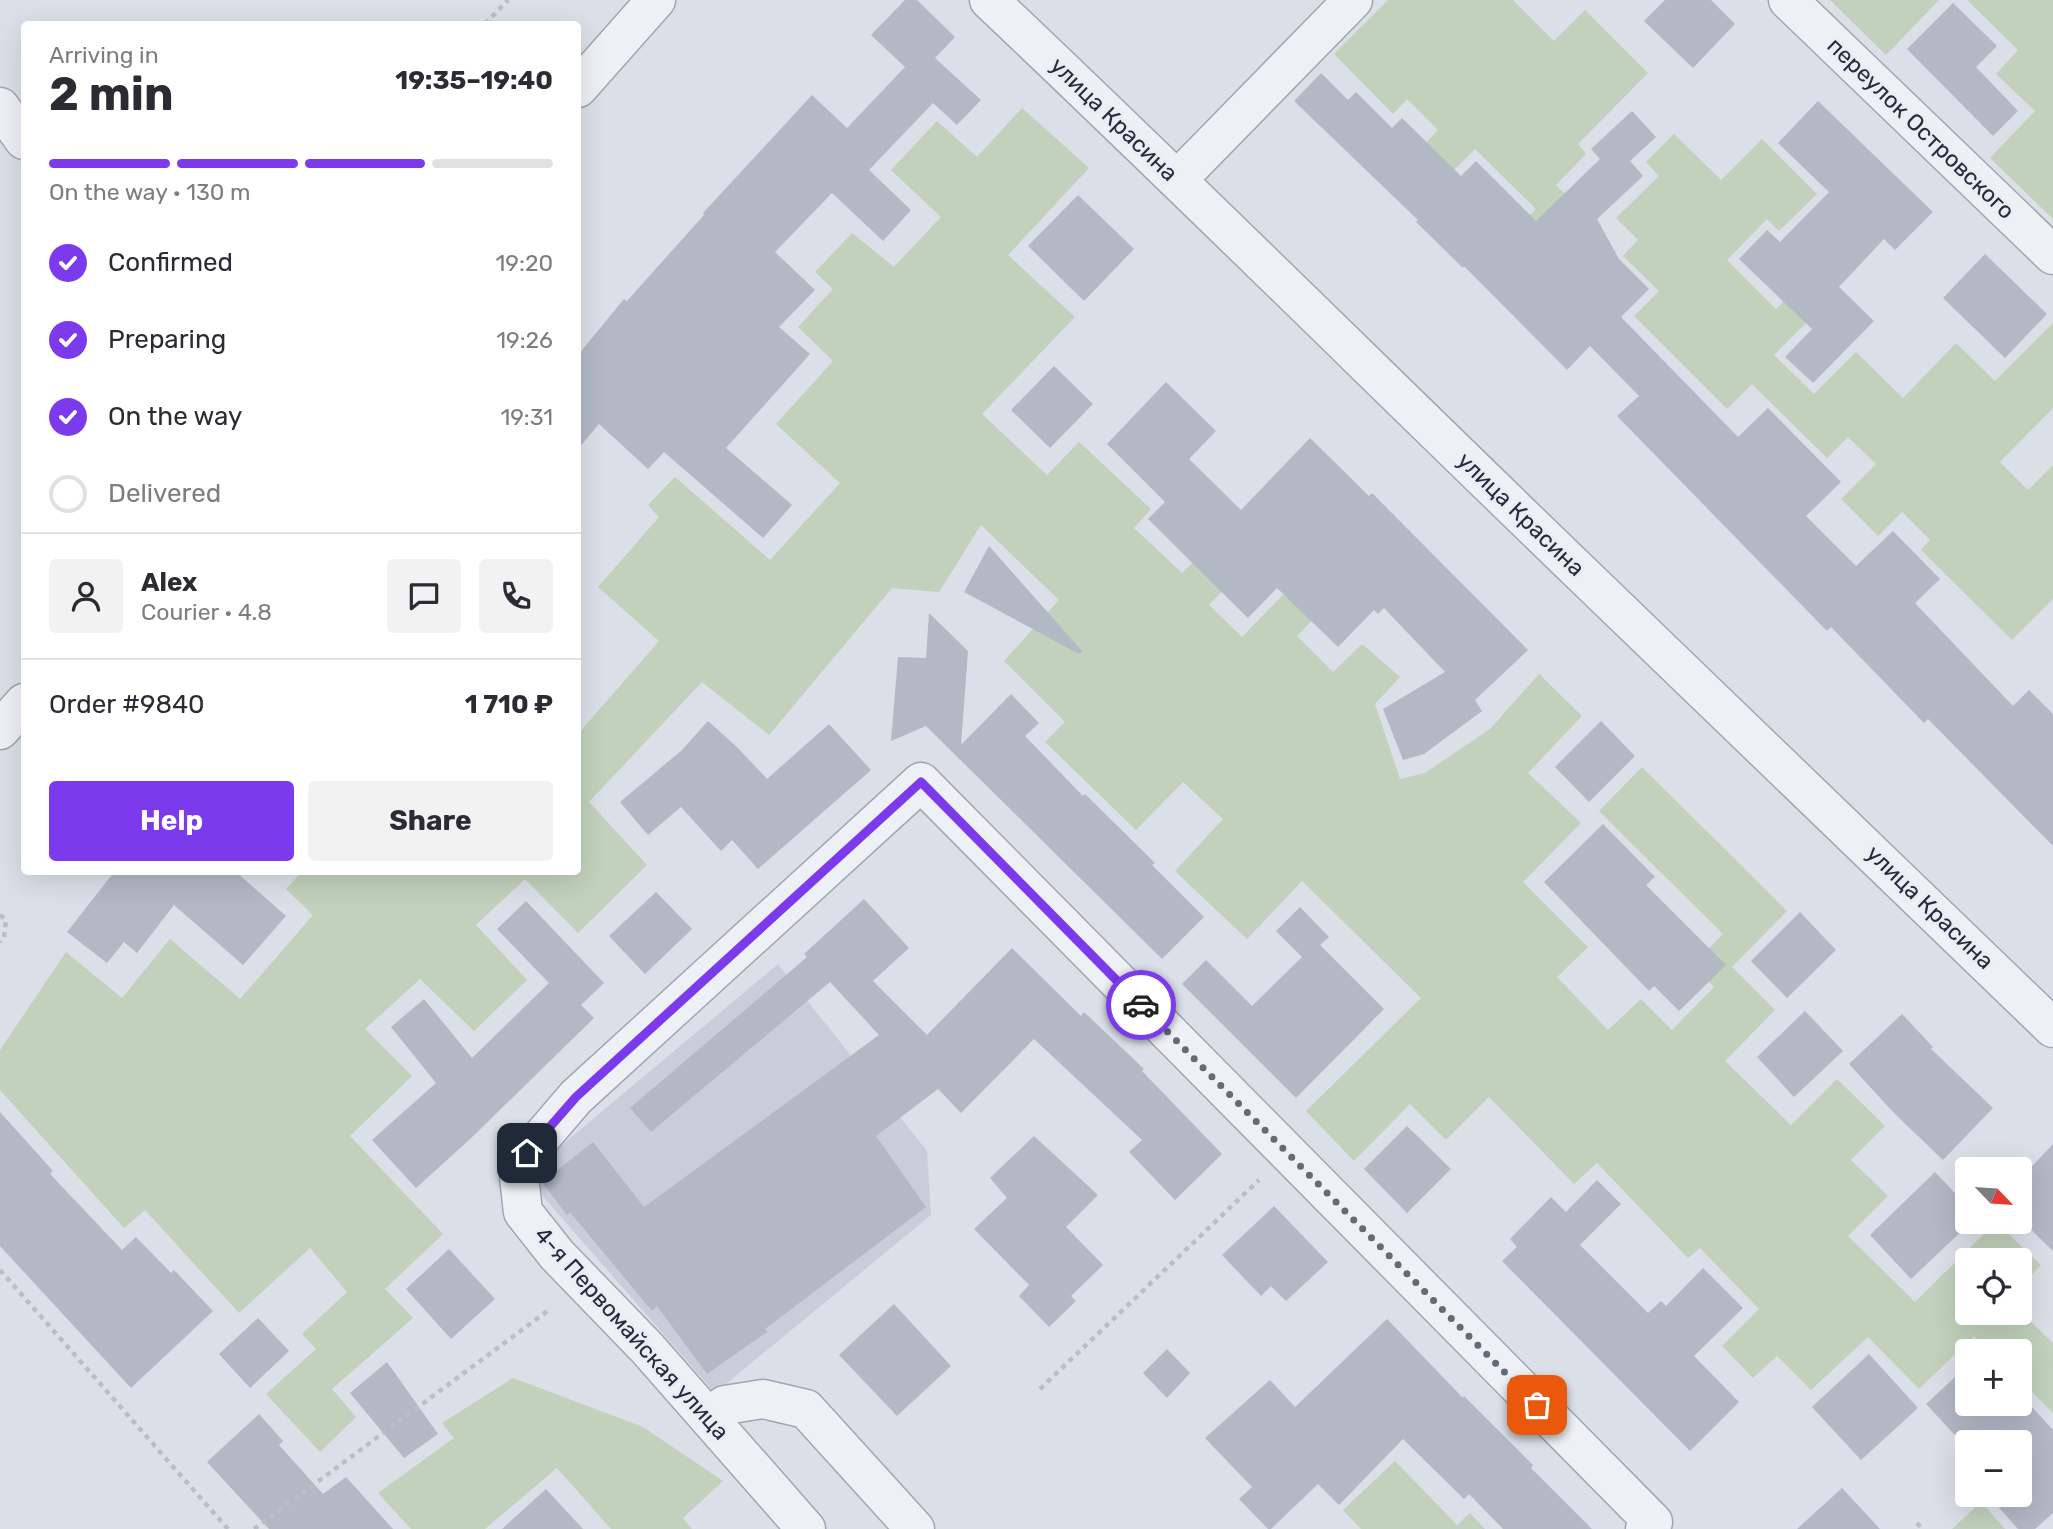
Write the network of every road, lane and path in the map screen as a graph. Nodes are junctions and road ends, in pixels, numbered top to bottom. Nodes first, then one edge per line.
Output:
1 (508, 0) edge
2 (656, 0) edge
3 (989, 0) edge
4 (1353, 0) edge
5 (1788, 0) edge
6 (488, 21) edge
7 (581, 85) edge
8 (0, 107) edge
9 (21, 136) edge
10 (1178, 179) junction
11 (2053, 255) edge
12 (21, 706) edge
13 (0, 730) edge
14 (0, 915) edge
15 (0, 942) edge
16 (2053, 1028) edge
17 (1287, 1153) junction
18 (0, 1270) edge
19 (584, 1284) junction
20 (1040, 1389) dead end
21 (709, 1418) junction
22 (1917, 1523) dead end
23 (228, 1529) edge
24 (254, 1529) edge
25 (806, 1529) edge
26 (915, 1529) edge
27 (1645, 1529) edge
28 (1923, 1529) edge

1 - 6 path
2 - 7 street
3 - 10 street, улица Красина
4 - 10 street
5 - 11 street, переулок Островского
8 - 9 street
10 - 16 street, улица Красина
12 - 13 street
14 - 15 path
17 - 19 street, 4-я Первомайская улица
17 - 20 path
17 - 27 street, 4-я Первомайская улица
18 - 23 path
19 - 21 street, 4-я Первомайская улица
19 - 24 path
21 - 25 street, 4-я Первомайская улица
21 - 26 street
22 - 28 path

